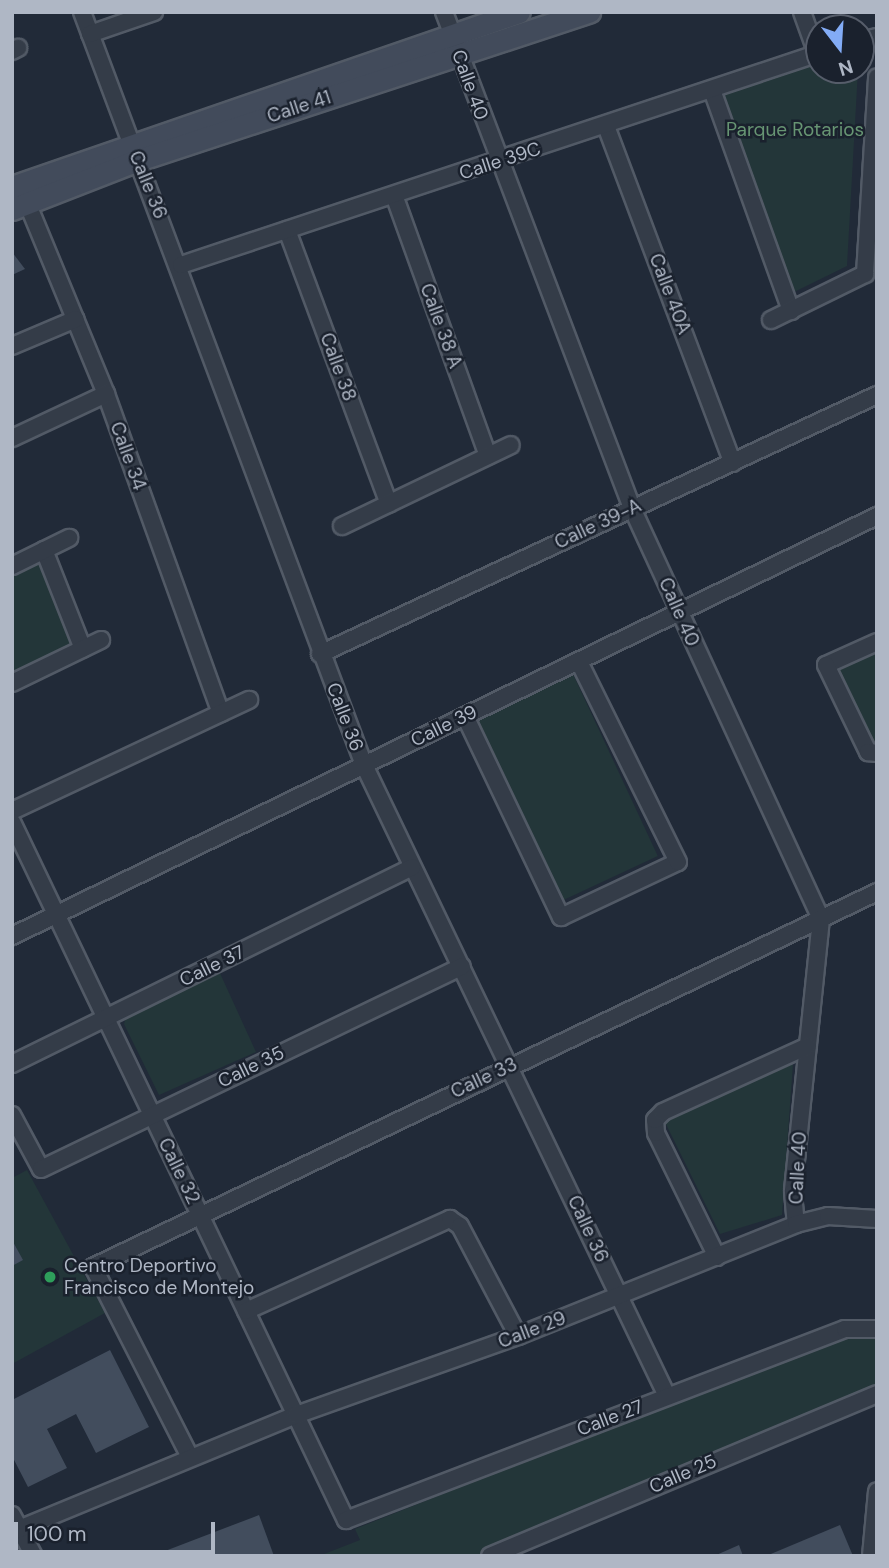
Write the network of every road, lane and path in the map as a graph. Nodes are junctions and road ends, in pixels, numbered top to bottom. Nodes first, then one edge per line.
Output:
1 (82, 12) edge
2 (154, 12) edge
3 (444, 12) edge
4 (519, 12) edge
5 (589, 12) edge
6 (90, 34) junction
7 (455, 44) junction
8 (805, 58) edge
9 (877, 77) edge
10 (712, 90) junction
11 (606, 126) junction
12 (135, 152) junction
13 (499, 162) junction
14 (17, 193) edge
15 (394, 195) junction
16 (288, 230) junction
17 (181, 265) junction
18 (791, 311) junction
19 (76, 319) junction
20 (771, 320) dead end
21 (12, 346) edge
22 (106, 394) junction
23 (877, 395) edge
24 (12, 438) edge
25 (511, 445) dead end
26 (488, 456) junction
27 (733, 463) junction
28 (389, 503) junction
29 (632, 508) junction
30 (877, 516) edge
31 (342, 526) dead end
32 (69, 538) dead end
33 (44, 550) junction
34 (12, 566) edge
35 (679, 614) junction
36 (101, 640) dead end
37 (877, 642) edge
38 (83, 649) junction
39 (320, 654) junction
40 (579, 662) junction
41 (12, 683) edge
42 (249, 700) dead end
43 (221, 713) junction
44 (464, 716) junction
45 (873, 752) edge
46 (364, 765) junction
47 (12, 811) edge
48 (12, 822) edge
49 (412, 867) junction
50 (877, 892) edge
51 (57, 915) junction
52 (821, 919) junction
53 (12, 936) edge
54 (462, 966) junction
55 (106, 1018) junction
56 (808, 1046) junction
57 (12, 1064) edge
58 (511, 1065) junction
59 (12, 1115) edge
60 (152, 1115) junction
61 (199, 1212) junction
62 (877, 1219) edge
63 (796, 1224) junction
64 (717, 1257) junction
65 (620, 1296) junction
66 (246, 1311) junction
67 (877, 1329) edge
68 (518, 1336) junction
69 (877, 1394) edge
70 (667, 1396) junction
71 (296, 1415) junction
72 (190, 1457) junction
73 (877, 1491) edge
74 (346, 1520) joint
75 (15, 1525) edge
76 (34, 1556) edge
77 (490, 1556) edge
78 (871, 1556) edge

1 - 6 street, Calle 36
2 - 6 street
3 - 7 street, Calle 40
4 - 7 main road, Calle 41
5 - 7 main road, Calle 41
6 - 12 street, Calle 36
7 - 12 main road, Calle 41
7 - 13 street, Calle 40
8 - 10 street, Calle 39C
9 - 18 street
10 - 11 street, Calle 39C
10 - 18 street
11 - 13 street, Calle 39C
11 - 27 street, Calle 40A
12 - 14 main road, Calle 41
12 - 17 street, Calle 36
13 - 15 street, Calle 39C
13 - 29 street, Calle 40
14 - 19 street, Calle 34
15 - 16 street, Calle 39C
15 - 26 street, Calle 38 A
16 - 17 street, Calle 39C
16 - 28 street, Calle 38
17 - 39 street, Calle 36
18 - 20 street
19 - 21 street
19 - 22 street, Calle 34
22 - 24 street
22 - 43 street, Calle 34
23 - 27 street, Calle 39-A
25 - 26 street
26 - 28 street
27 - 29 street, Calle 39-A
28 - 31 street
29 - 35 street, Calle 40
29 - 39 street, Calle 39-A
30 - 35 street, Calle 39
32 - 33 street
33 - 34 street
33 - 38 street
35 - 40 street, Calle 39
35 - 52 street, Calle 40
36 - 38 street
37 - 45 street
38 - 41 street
39 - 46 street, Calle 36
40 - 44 street, Calle 39
40 - 44 street
42 - 43 street
43 - 47 street
44 - 46 street, Calle 39
46 - 49 street, Calle 36
46 - 51 street, Calle 39
48 - 51 street, Calle 32
49 - 54 street, Calle 36
49 - 55 street, Calle 37
50 - 52 street, Calle 33
51 - 53 street, Calle 39
51 - 55 street, Calle 32
52 - 56 street, Calle 40
52 - 58 street, Calle 33
54 - 58 street, Calle 36
54 - 60 street, Calle 35
55 - 57 street, Calle 37
55 - 60 street, Calle 32
56 - 63 street, Calle 40
56 - 64 street
58 - 61 street, Calle 33
58 - 65 street, Calle 36
59 - 60 street, Calle 35
60 - 61 street, Calle 32
61 - 66 street, Calle 32
61 - 72 street, Calle 33
62 - 63 street, Calle 29
63 - 64 street, Calle 29
64 - 65 street, Calle 29
65 - 68 street, Calle 29
65 - 70 street, Calle 36
66 - 68 street
66 - 71 street, Calle 32
67 - 70 street, Calle 27
68 - 71 street, Calle 29
69 - 77 street, Calle 25
70 - 74 street, Calle 27
71 - 72 street, Calle 29
71 - 74 street, Calle 32
72 - 75 street, Calle 29
73 - 78 street
75 - 76 street

